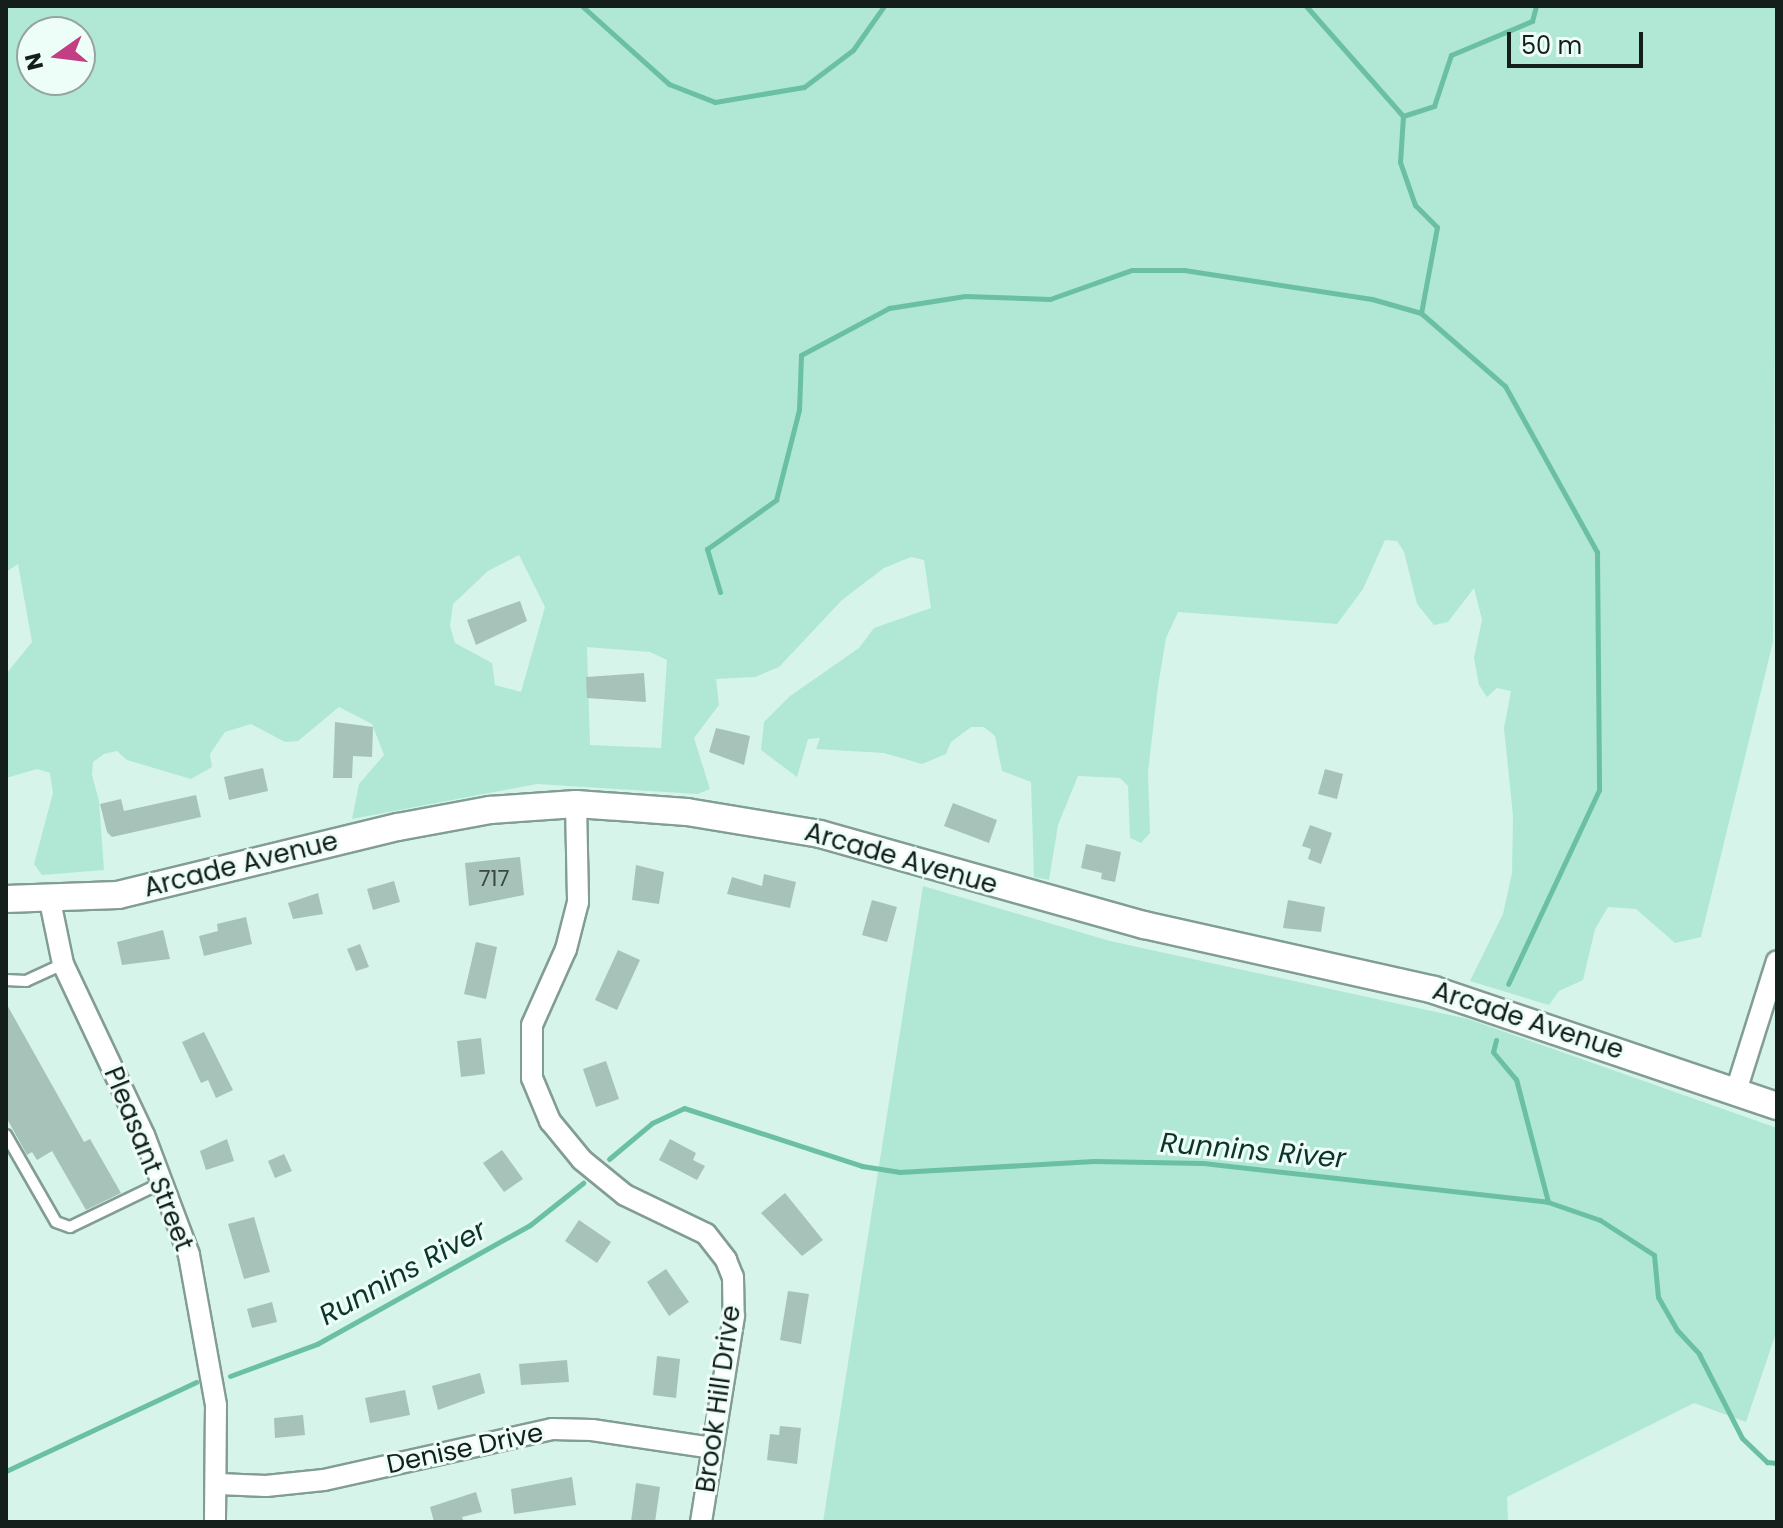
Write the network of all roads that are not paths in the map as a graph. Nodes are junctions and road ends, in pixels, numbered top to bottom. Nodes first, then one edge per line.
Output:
1 (576, 804) junction
2 (6, 899) edge
3 (50, 901) junction
4 (1777, 961) edge
5 (63, 964) junction
6 (6, 980) edge
7 (1736, 1091) junction
8 (1777, 1106) edge
9 (6, 1135) edge
10 (163, 1182) junction
11 (712, 1448) junction
12 (218, 1484) junction
13 (215, 1522) edge
14 (701, 1522) edge

1 - 3 main road, Arcade Avenue
1 - 7 main road, Arcade Avenue
1 - 11 street, Brook Hill Drive
2 - 3 main road, Arcade Avenue
3 - 5 street, Pleasant Street
4 - 7 street
5 - 6 lane
5 - 10 street, Pleasant Street
7 - 8 main road, Arcade Avenue
9 - 10 lane
10 - 12 street, Pleasant Street
11 - 12 street, Denise Drive
11 - 14 street, Brook Hill Drive
12 - 13 street, Pleasant Street

